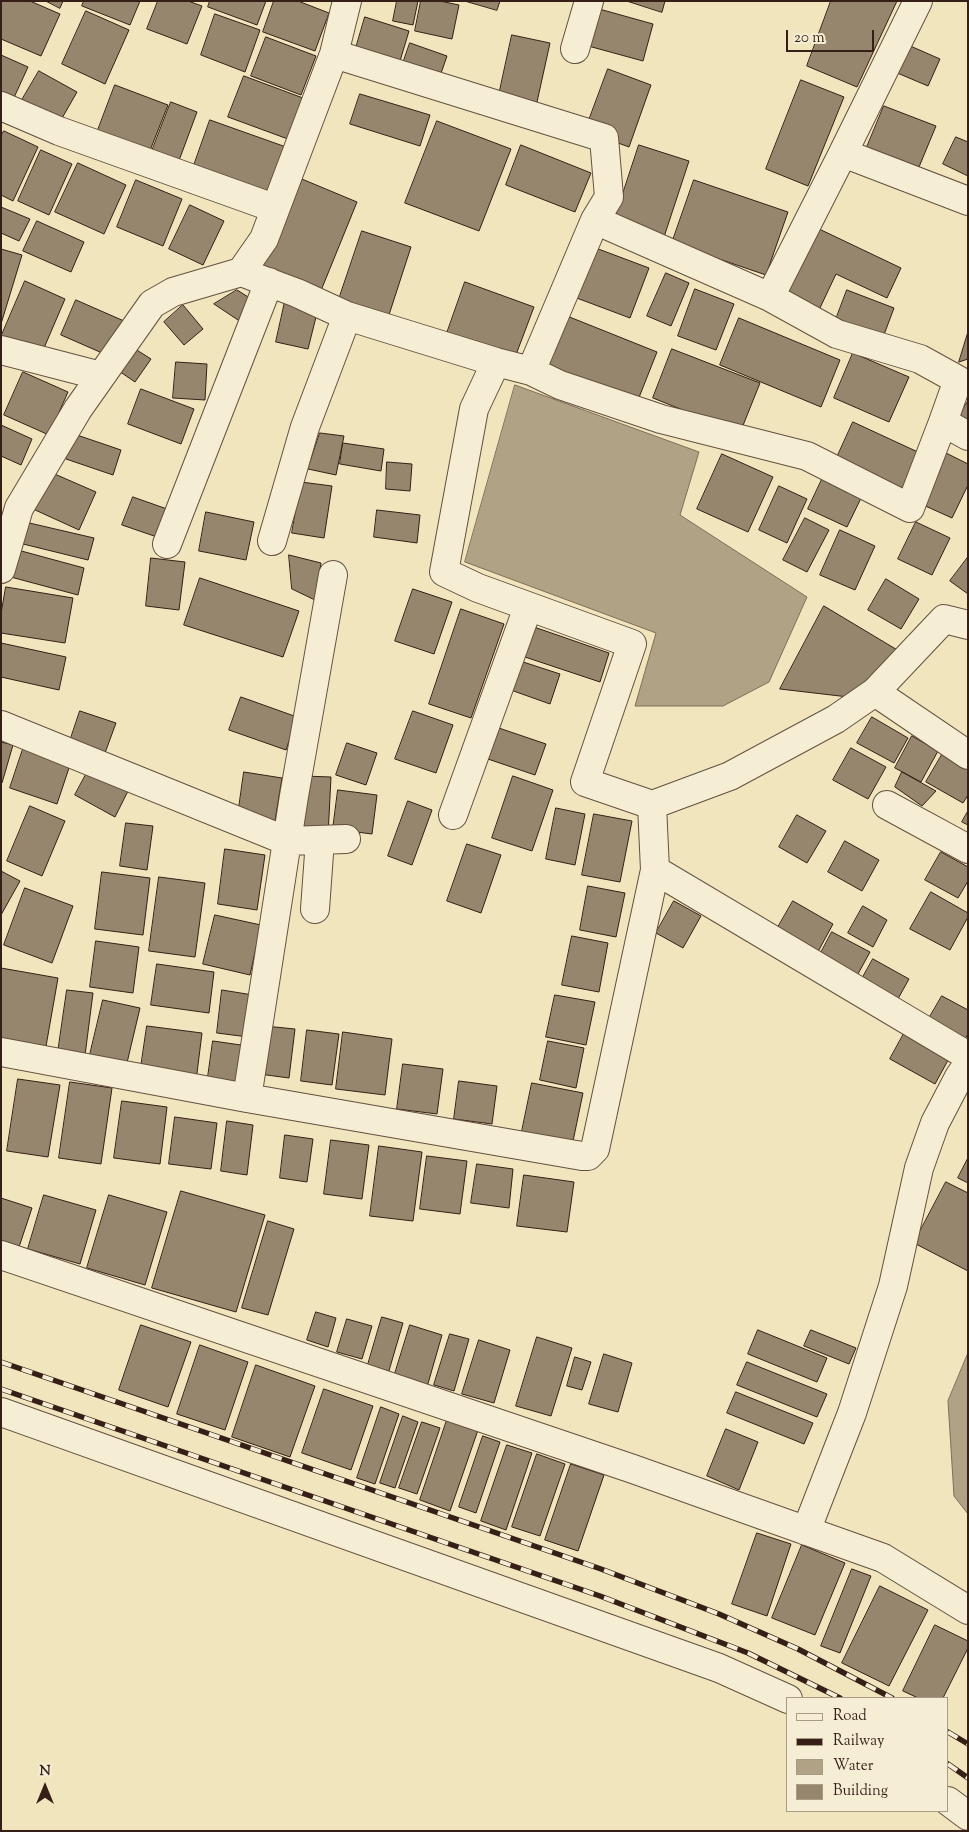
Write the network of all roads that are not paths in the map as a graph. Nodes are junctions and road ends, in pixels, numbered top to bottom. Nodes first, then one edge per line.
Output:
1 (347, 1) edge
2 (589, 1) edge
3 (918, 1) edge
4 (575, 49) dead end
5 (334, 54) junction
6 (1, 106) edge
7 (843, 153) junction
8 (968, 201) edge
9 (274, 208) junction
10 (595, 220) junction
11 (241, 272) junction
12 (270, 282) junction
13 (770, 297) junction
14 (347, 316) junction
15 (1, 350) edge
16 (496, 362) junction
17 (531, 371) junction
18 (102, 376) junction
19 (943, 422) junction
20 (968, 436) edge
21 (272, 541) dead end
22 (167, 544) dead end
23 (1, 569) edge
24 (333, 576) dead end
25 (528, 607) junction
26 (968, 625) edge
27 (875, 692) junction
28 (1, 725) edge
29 (968, 755) edge
30 (652, 805) junction
31 (887, 805) dead end
32 (453, 815) dead end
33 (287, 841) junction
34 (968, 849) edge
35 (655, 870) junction
36 (315, 909) dead end
37 (1, 1052) edge
38 (968, 1056) edge
39 (968, 1064) edge
40 (247, 1098) junction
41 (1, 1255) edge
42 (1, 1412) edge
43 (806, 1530) junction
44 (968, 1610) edge
45 (786, 1697) edge
46 (949, 1802) edge
47 (968, 1816) edge

1 - 5 street
2 - 4 street
3 - 7 street
5 - 9 street
5 - 10 street
6 - 9 street
7 - 8 street
7 - 13 street
9 - 11 street
10 - 13 street
10 - 17 street
11 - 12 street
11 - 18 street
12 - 14 street
12 - 22 street
13 - 19 street
14 - 16 street
14 - 21 street
15 - 18 street
16 - 17 street
16 - 25 street
17 - 19 street
18 - 23 street
19 - 20 street
24 - 33 street
25 - 30 street
25 - 32 street
26 - 27 street
27 - 29 street
27 - 30 street
28 - 33 street
30 - 35 street
31 - 34 street
33 - 36 street
33 - 40 street
35 - 38 street
35 - 40 street
37 - 40 street
39 - 43 street
41 - 43 street
42 - 45 street
43 - 44 street
46 - 47 street

